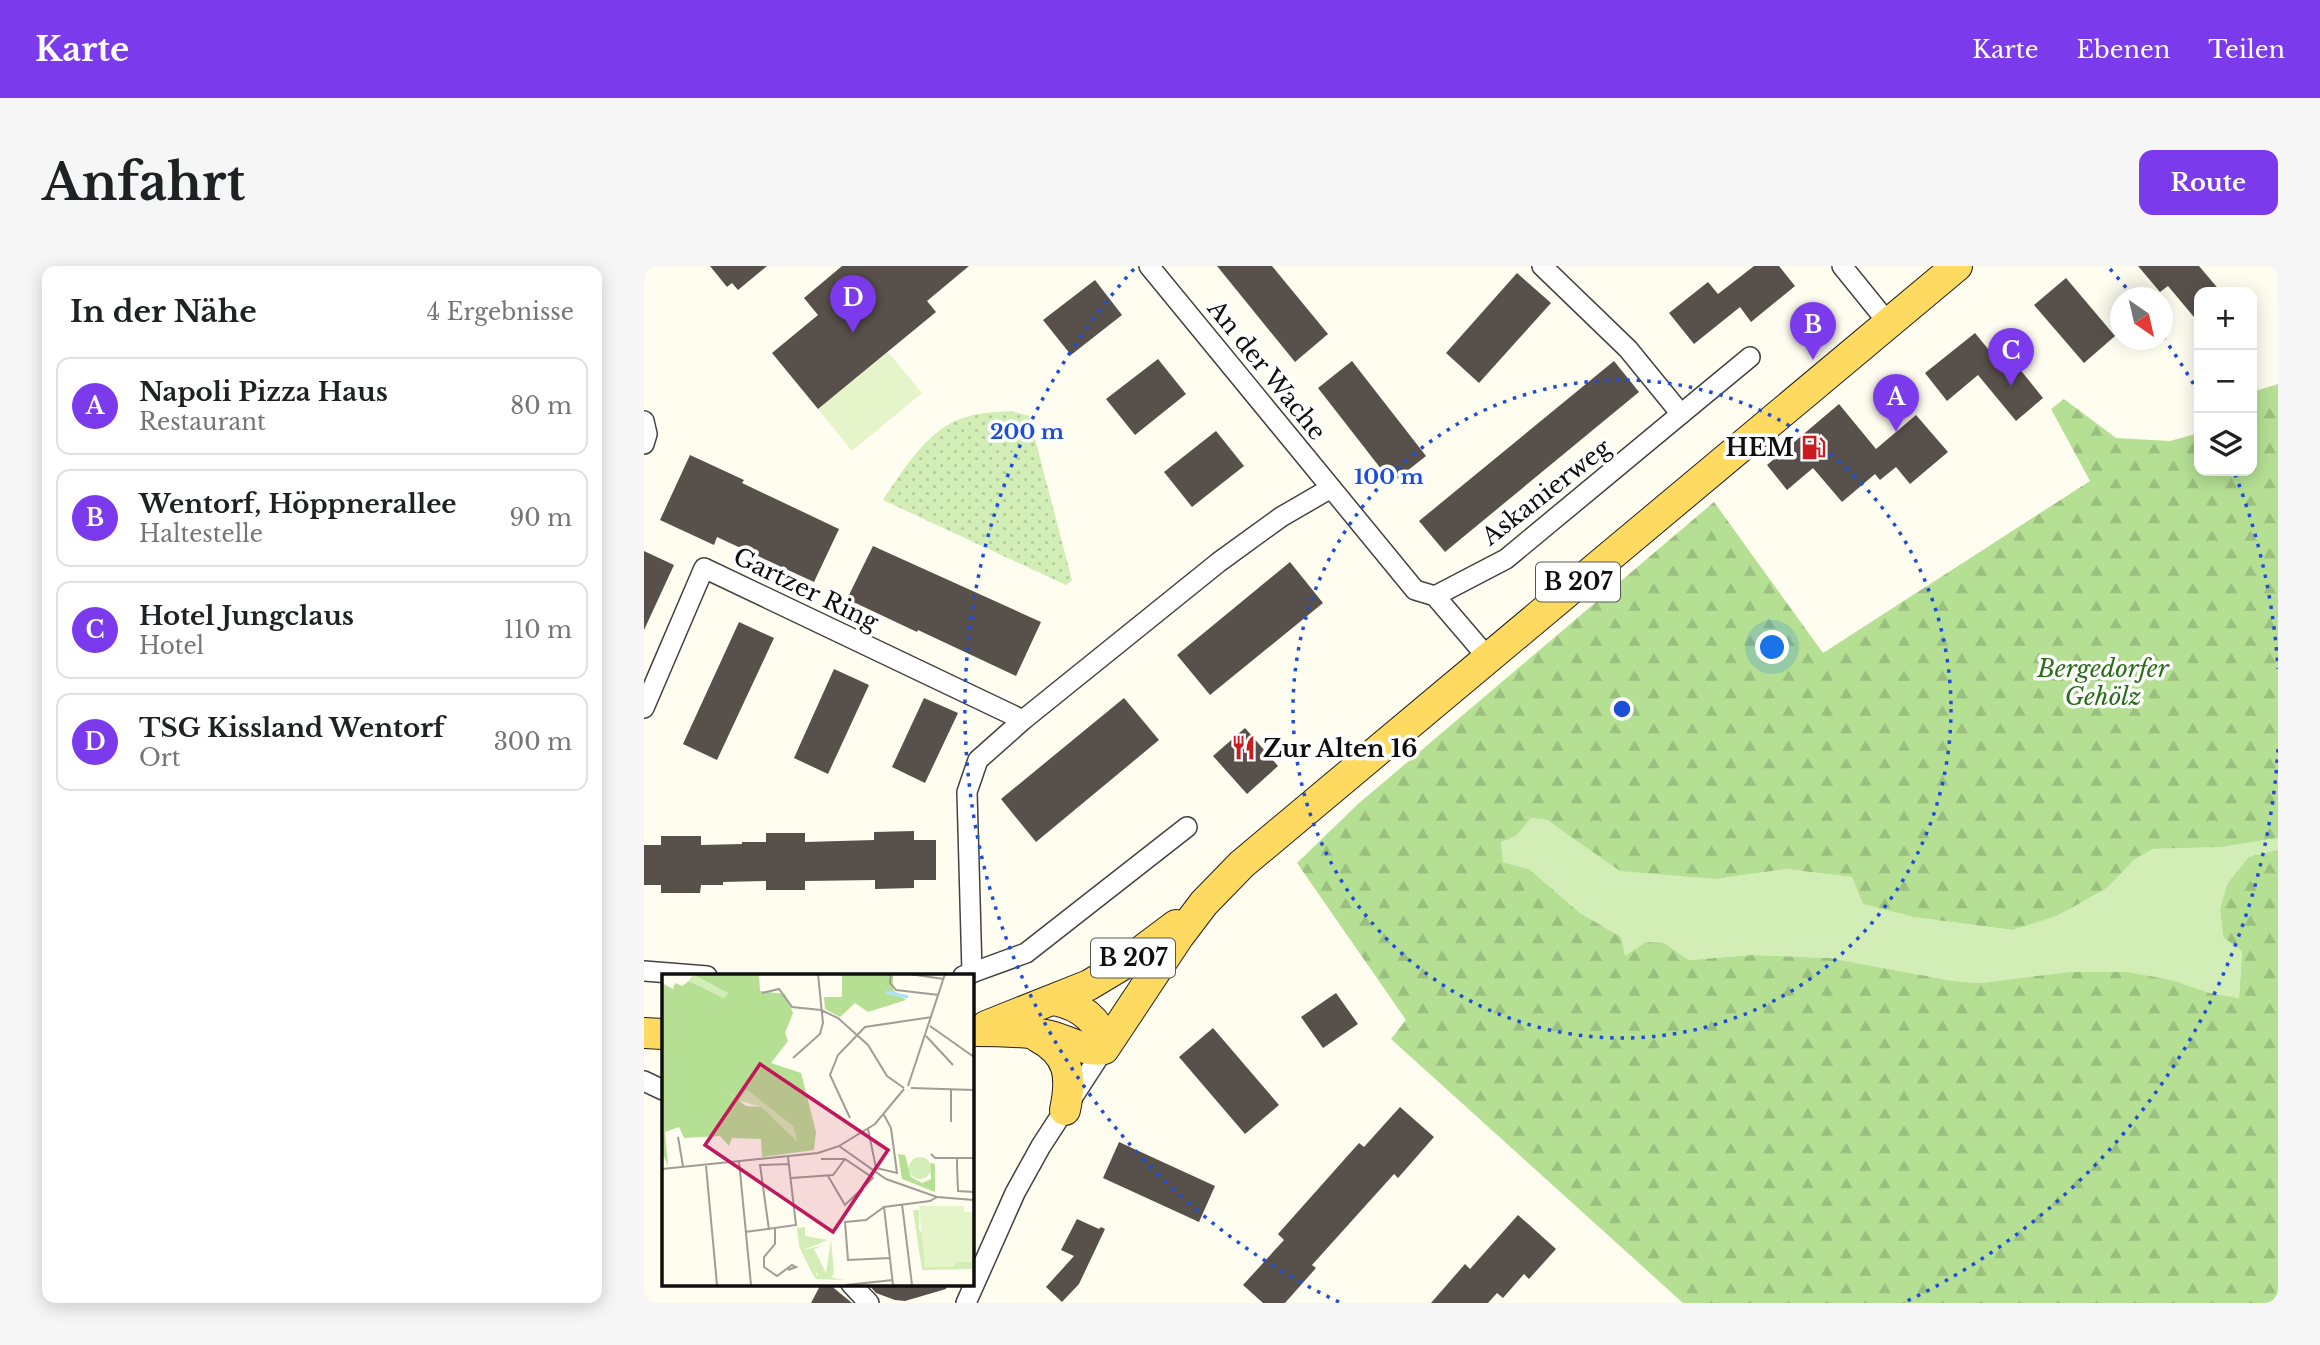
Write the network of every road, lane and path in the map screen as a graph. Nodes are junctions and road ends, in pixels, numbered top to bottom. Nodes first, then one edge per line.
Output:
1 (1149, 266) edge
2 (1542, 266) edge
3 (1842, 266) edge
4 (1957, 266) edge
5 (1889, 324) junction
6 (1750, 358) dead end
7 (1681, 414) junction
8 (644, 421) edge
9 (644, 444) edge
10 (1331, 488) junction
11 (1435, 596) junction
12 (1488, 658) junction
13 (644, 708) edge
14 (1023, 720) junction
15 (1187, 827) dead end
16 (1203, 903) junction
17 (644, 971) edge
18 (682, 974) edge
19 (967, 974) edge
20 (970, 974) edge
21 (1054, 1000) junction
22 (973, 1031) edge
23 (644, 1033) edge
24 (1032, 1033) junction
25 (662, 1034) edge
26 (1105, 1048) junction
27 (644, 1081) edge
28 (662, 1090) edge
29 (1065, 1110) junction
30 (853, 1286) edge
31 (869, 1303) edge
32 (966, 1303) edge

1 - 10 street, An der Wache
2 - 7 street
3 - 5 street
4 - 5 main road, B 207
5 - 12 main road, B 207
6 - 7 street, Askanierweg
7 - 11 street, Askanierweg
8 - 9 street
10 - 11 street, An der Wache
10 - 14 street
11 - 12 street, An der Wache
12 - 16 main road, B 207
13 - 14 street, Gartzer Ring
14 - 19 street
15 - 20 street
16 - 21 main road, B 207
16 - 26 main road, B 207
17 - 18 street
21 - 22 main road, B 207
21 - 26 main road, B 207
22 - 24 main road, B 207
23 - 25 main road
24 - 26 main road, B 207
24 - 29 main road
26 - 29 street
27 - 28 street
29 - 32 street
30 - 31 street

